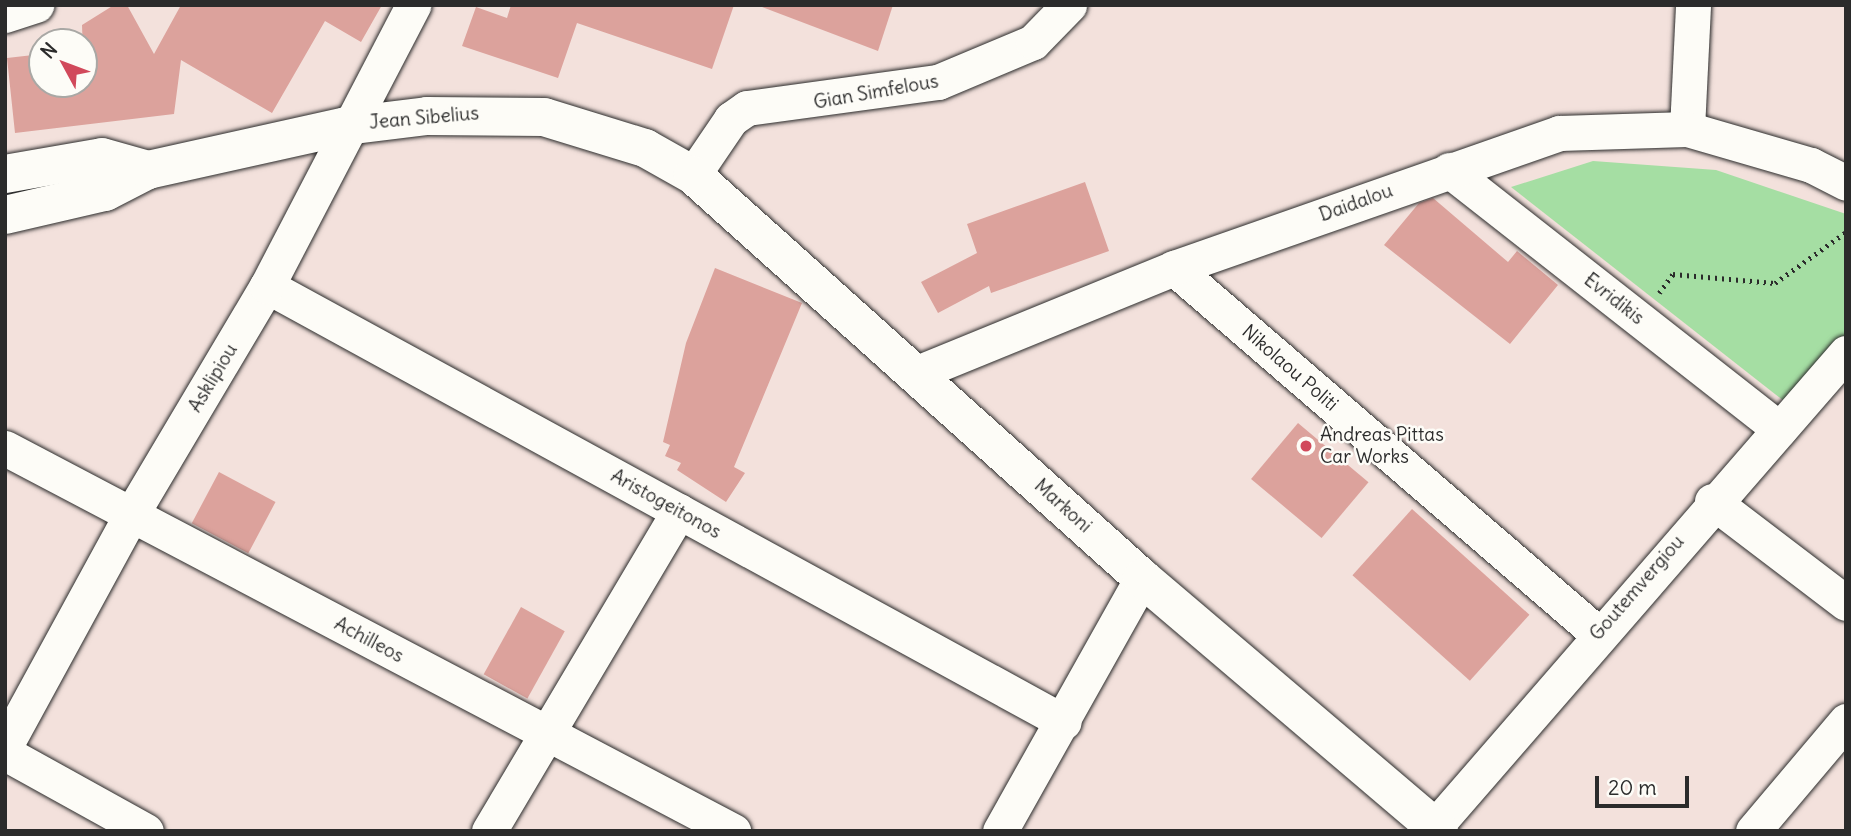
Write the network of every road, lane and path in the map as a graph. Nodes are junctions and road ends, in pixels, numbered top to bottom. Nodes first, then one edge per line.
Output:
1 (36, 5) edge
2 (413, 5) edge
3 (1069, 5) edge
4 (1693, 5) edge
5 (5, 15) edge
6 (346, 126) junction
7 (1687, 129) junction
8 (148, 170) junction
9 (1449, 170) junction
10 (5, 174) edge
11 (693, 175) junction
12 (1846, 183) edge
13 (5, 215) edge
14 (1846, 232) edge
15 (1174, 268) junction
16 (267, 286) junction
17 (1639, 318) junction
18 (1846, 353) edge
19 (917, 373) junction
20 (1779, 429) junction
21 (5, 448) edge
22 (1713, 501) junction
23 (679, 511) junction
24 (131, 515) junction
25 (1142, 578) junction
26 (1846, 603) edge
27 (1597, 634) junction
28 (1846, 720) edge
29 (1064, 722) junction
30 (546, 733) junction
31 (5, 746) edge
32 (5, 753) edge
33 (1434, 829) edge
34 (146, 831) edge
35 (489, 831) edge
36 (733, 831) edge
37 (1000, 831) edge
38 (1754, 831) edge

1 - 5 street
2 - 6 street, Asklipiou
3 - 11 street, Gian Simfelous
4 - 7 street
6 - 8 main road, Jean Sibelius
6 - 11 main road, Jean Sibelius
6 - 16 street, Asklipiou
7 - 9 street, Daidalou
7 - 12 street, Daidalou
8 - 10 main road, Jean Sibelius
8 - 13 main road, Jean Sibelius
9 - 15 street, Daidalou
9 - 17 street, Evridikis
11 - 19 main road, Markoni
14 - 17 path
15 - 19 street, Daidalou
15 - 27 street, Nikolaou Politi
16 - 23 street, Aristogeitonos
16 - 24 street, Asklipiou
17 - 20 street, Evridikis
18 - 20 street, Goutemvergiou
19 - 25 main road, Markoni
20 - 22 street, Goutemvergiou
21 - 24 street, Achilleos
22 - 26 street
22 - 27 street, Goutemvergiou
23 - 29 street, Aristogeitonos
23 - 30 street
24 - 30 street, Achilleos
24 - 31 street, Asklipiou
25 - 29 street
25 - 33 main road, Markoni
27 - 33 street, Goutemvergiou
28 - 38 street
29 - 37 street
30 - 35 street
30 - 36 street, Achilleos
32 - 34 street

